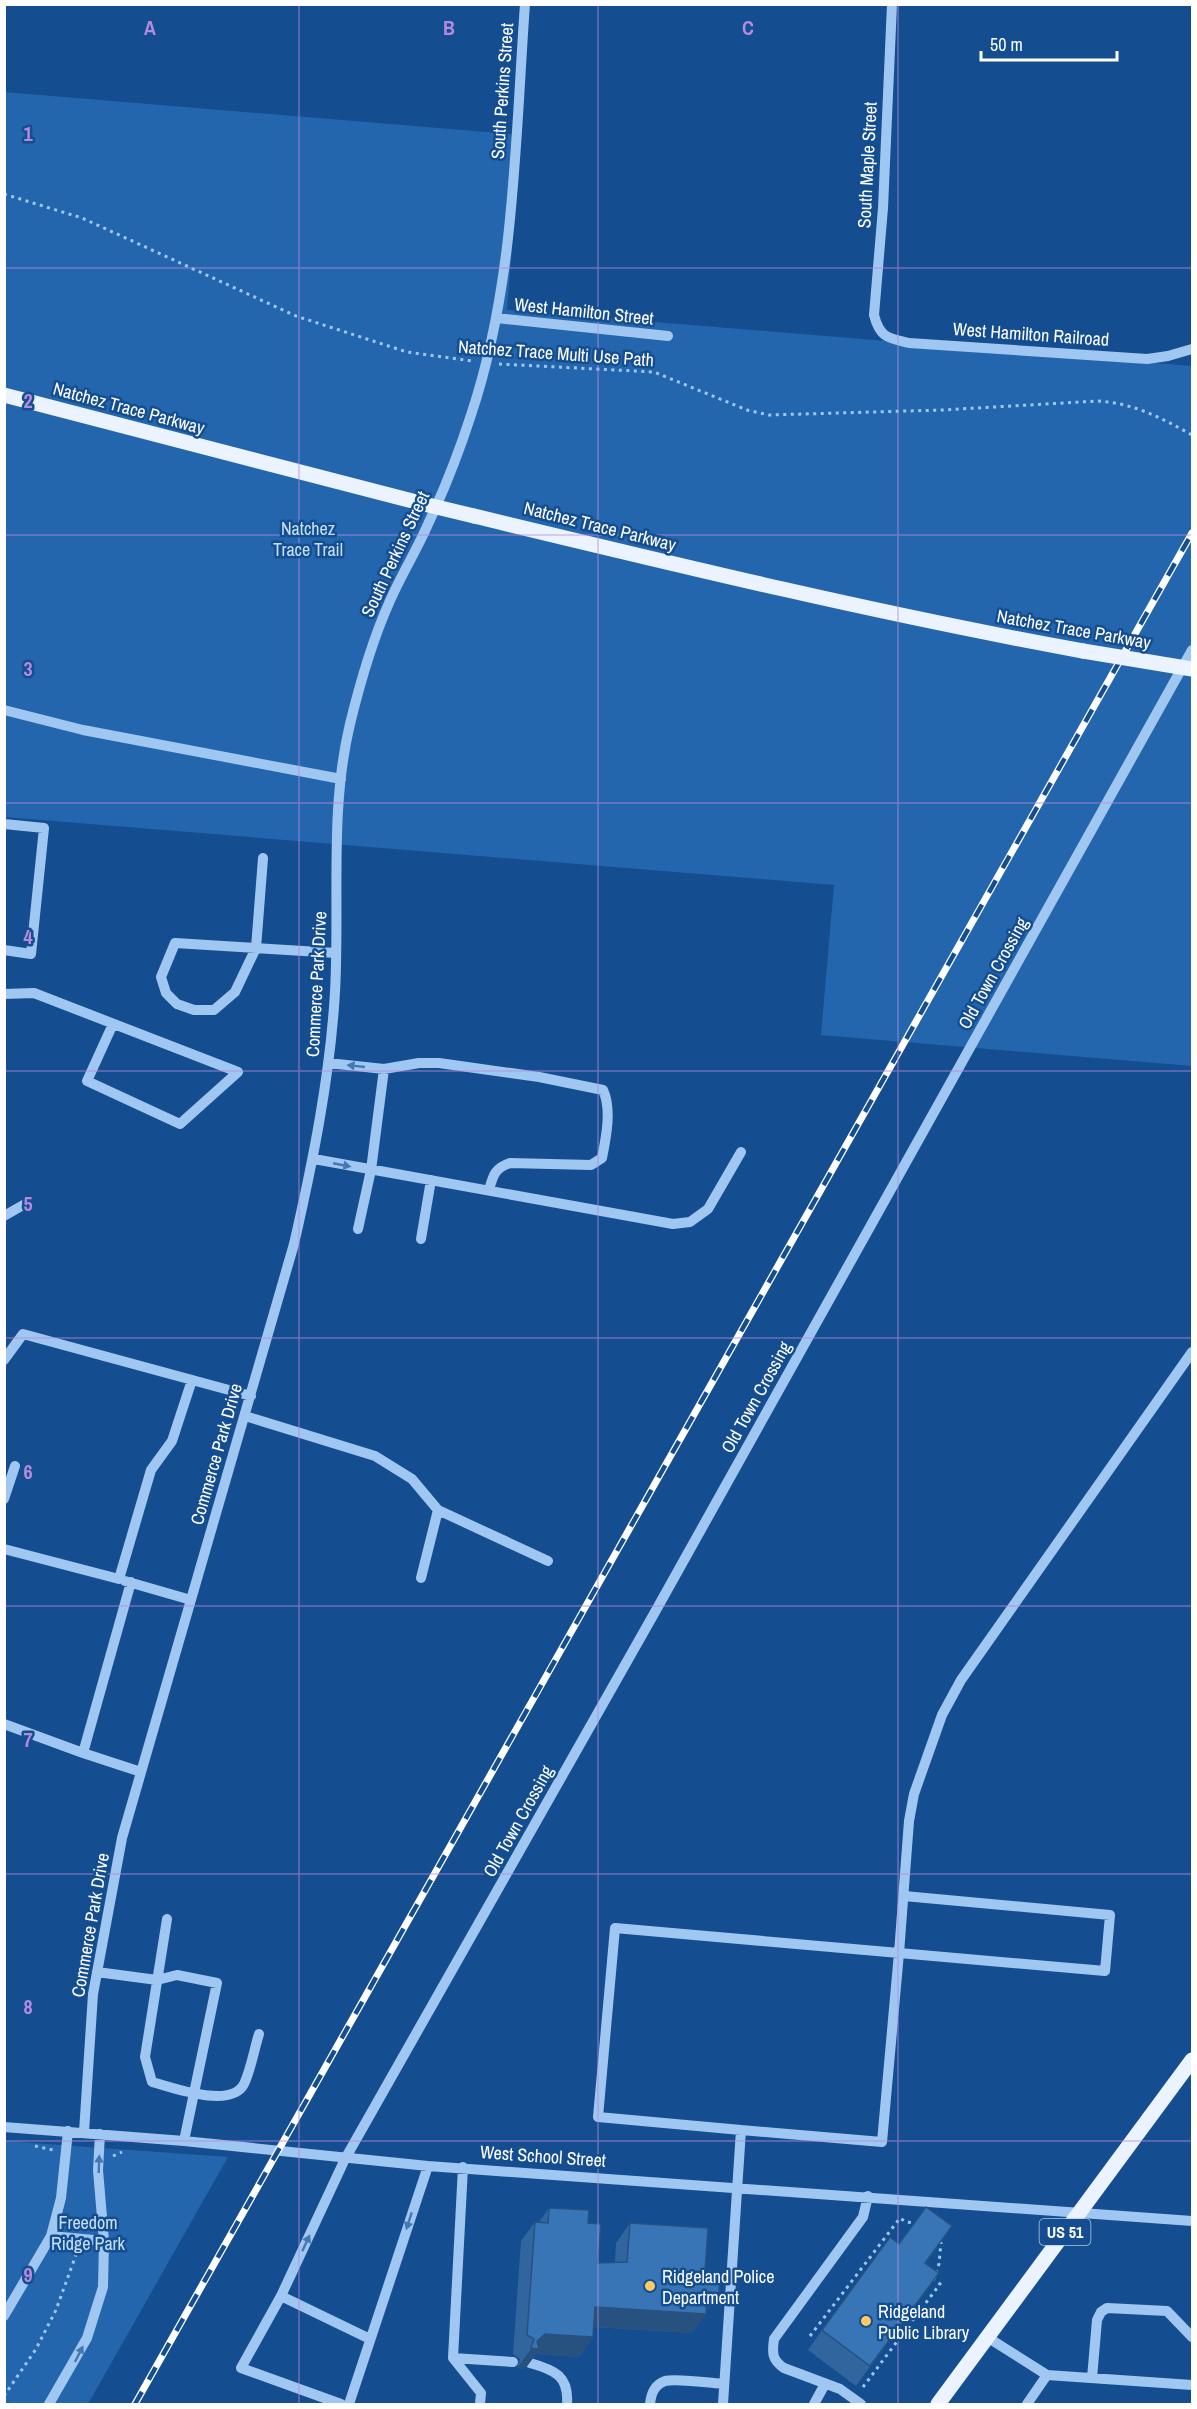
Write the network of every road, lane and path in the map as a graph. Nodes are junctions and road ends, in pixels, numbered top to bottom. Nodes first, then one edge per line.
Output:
1 (525, 4) edge
2 (892, 4) edge
3 (4, 194) edge
4 (496, 318) junction
5 (877, 326) joint
6 (668, 336) dead end
7 (1190, 350) edge
8 (486, 363) junction
9 (4, 395) edge
10 (1192, 435) edge
11 (1192, 650) edge
12 (1192, 669) edge
13 (4, 710) edge
14 (341, 779) junction
15 (4, 824) edge
16 (263, 858) dead end
17 (256, 948) junction
18 (4, 950) edge
19 (336, 953) junction
20 (4, 994) edge
21 (113, 1024) junction
22 (328, 1064) junction
23 (384, 1069) junction
24 (741, 1152) dead end
25 (314, 1159) junction
26 (371, 1170) junction
27 (431, 1180) junction
28 (489, 1190) junction
29 (26, 1204) dead end
30 (4, 1216) edge
31 (358, 1228) dead end
32 (421, 1239) dead end
33 (1192, 1352) edge
34 (4, 1360) edge
35 (192, 1380) junction
36 (251, 1396) junction
37 (245, 1416) junction
38 (15, 1466) dead end
39 (4, 1499) edge
40 (438, 1510) junction
41 (5, 1550) edge
42 (548, 1561) dead end
43 (421, 1578) dead end
44 (119, 1579) junction
45 (131, 1582) junction
46 (191, 1600) junction
47 (4, 1724) edge
48 (83, 1753) junction
49 (141, 1772) junction
50 (904, 1896) junction
51 (167, 1919) dead end
52 (898, 1953) junction
53 (97, 1972) junction
54 (157, 1980) junction
55 (259, 2034) dead end
56 (1192, 2062) edge
57 (193, 2093) junction
58 (4, 2127) edge
59 (741, 2130) junction
60 (68, 2131) junction
61 (84, 2132) junction
62 (100, 2134) junction
63 (184, 2141) junction
64 (345, 2159) junction
65 (428, 2166) junction
66 (463, 2167) junction
67 (737, 2187) junction
68 (868, 2196) junction
69 (1080, 2212) junction
70 (1192, 2221) edge
71 (924, 2223) edge
72 (941, 2235) edge
73 (51, 2236) junction
74 (104, 2241) junction
75 (69, 2252) dead end
76 (77, 2252) junction
77 (83, 2253) dead end
78 (281, 2296) junction
79 (4, 2316) edge
80 (810, 2336) dead end
81 (987, 2337) junction
82 (1192, 2337) edge
83 (370, 2338) junction
84 (453, 2358) junction
85 (513, 2362) dead end
86 (530, 2363) edge
87 (1047, 2375) junction
88 (1092, 2378) junction
89 (724, 2384) junction
90 (825, 2384) junction
91 (1192, 2385) edge
92 (863, 2387) dead end
93 (4, 2396) edge
94 (49, 2404) edge
95 (341, 2404) edge
96 (349, 2404) edge
97 (480, 2404) edge
98 (567, 2404) edge
99 (650, 2404) edge
100 (723, 2404) edge
101 (814, 2404) edge
102 (861, 2404) edge
103 (938, 2404) edge
104 (1027, 2404) edge

1 - 4 street, South Perkins Street
2 - 5 street, South Maple Street
3 - 8 path, Natchez Trace Multi Use Path
4 - 6 street, West Hamilton Street
4 - 8 street, South Perkins Street
5 - 7 street, West Hamilton Railroad
8 - 10 path, Natchez Trace Multi Use Path
8 - 14 street, South Perkins Street
9 - 12 main road, Natchez Trace Parkway, bridge
11 - 64 street, Old Town Crossing
13 - 14 street
14 - 19 street, Commerce Park Drive
15 - 18 street
16 - 17 street
17 - 17 street
17 - 19 street
19 - 22 street, Commerce Park Drive
20 - 21 street
21 - 21 street
23 -> 22 street
22 - 25 street, Commerce Park Drive
23 - 26 street
23 - 28 street
24 - 28 street
25 -> 26 street
25 - 36 street, Commerce Park Drive
26 - 27 street
26 - 31 street
27 - 28 street
27 - 32 street
29 - 30 street
33 - 50 street
34 - 35 street
35 - 36 street
35 - 44 street
36 - 37 street, Commerce Park Drive
37 - 40 street
37 - 46 street, Commerce Park Drive
38 - 39 street
40 - 42 street
40 - 43 street
41 - 44 street
44 - 45 street
45 - 46 street
45 - 48 street
46 - 49 street, Commerce Park Drive
47 - 48 street
48 - 49 street
49 - 53 street, Commerce Park Drive
50 - 52 street
50 - 52 street
51 - 54 street
52 - 59 street
52 - 59 street
53 - 54 street
53 - 61 street, Commerce Park Drive
54 - 57 street
54 - 57 street
55 - 57 street
56 - 69 main road, US 51
57 - 63 street
58 - 60 street, West School Street
59 - 67 street
60 - 61 street, West School Street
60 - 73 street
61 - 62 street, West School Street
62 - 63 street, West School Street
74 -> 62 street
63 - 64 street, West School Street
64 - 65 street, West School Street
78 -> 64 street, Old Town Crossing
65 - 66 street, West School Street
65 -> 83 street
66 - 67 street, West School Street
66 - 84 street
67 - 68 street, West School Street
67 - 89 street
68 - 69 street, West School Street
68 - 90 street
69 - 70 street, West School Street
69 - 81 main road, US 51
71 - 80 path
72 - 92 path
73 - 74 street
73 - 79 street
94 -> 74 street
75 - 76 path
76 - 77 path
76 - 93 path
78 - 83 street
78 - 95 street, Old Town Crossing
81 - 87 street
81 - 103 main road, US 51
82 - 88 street
83 - 96 street
84 - 85 street
84 - 97 street
86 - 98 street
87 - 88 street
87 - 104 street
88 - 91 street
89 - 99 street
89 - 100 street
90 - 101 street
90 - 102 street

